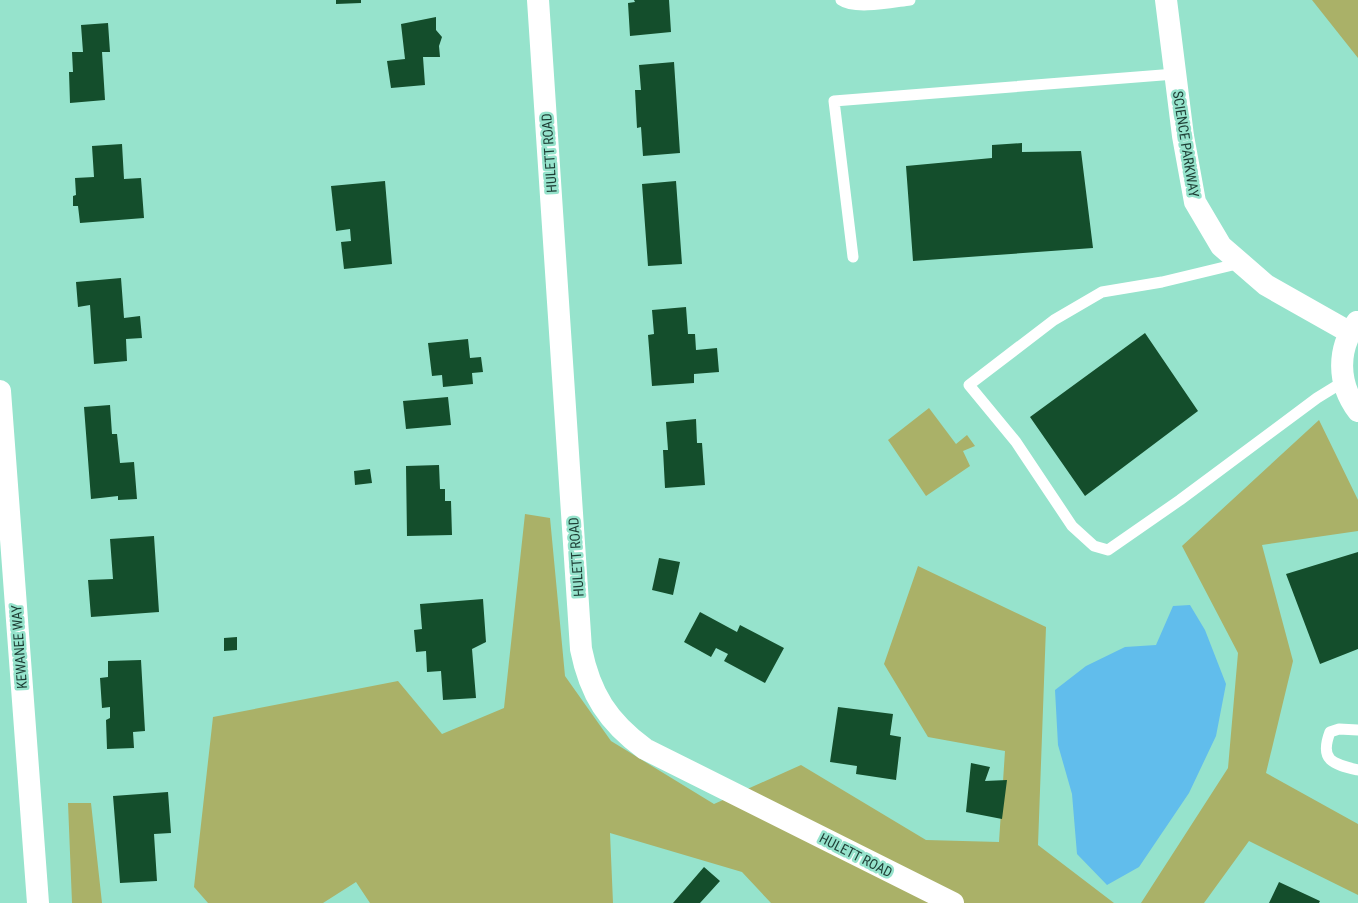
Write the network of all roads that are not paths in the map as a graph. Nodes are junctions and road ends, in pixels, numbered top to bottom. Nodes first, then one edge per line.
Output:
1 (538, 0) edge
2 (841, 0) edge
3 (910, 0) edge
4 (1166, 0) edge
5 (1175, 74) junction
6 (853, 258) dead end
7 (1241, 263) junction
8 (1354, 327) edge
9 (1343, 382) junction
10 (0, 390) edge
11 (1358, 411) edge
12 (1358, 730) edge
13 (1358, 770) edge
14 (38, 903) edge
15 (953, 903) edge

1 - 15 street, HULETT ROAD
2 - 3 lane
4 - 5 street, SCIENCE PARKWAY
5 - 6 lane
5 - 7 street, SCIENCE PARKWAY
7 - 8 street, SCIENCE PARKWAY
7 - 9 lane
8 - 9 street, SCIENCE PARKWAY
9 - 11 street, SCIENCE PARKWAY
10 - 14 street, KEWANEE WAY
12 - 13 lane

